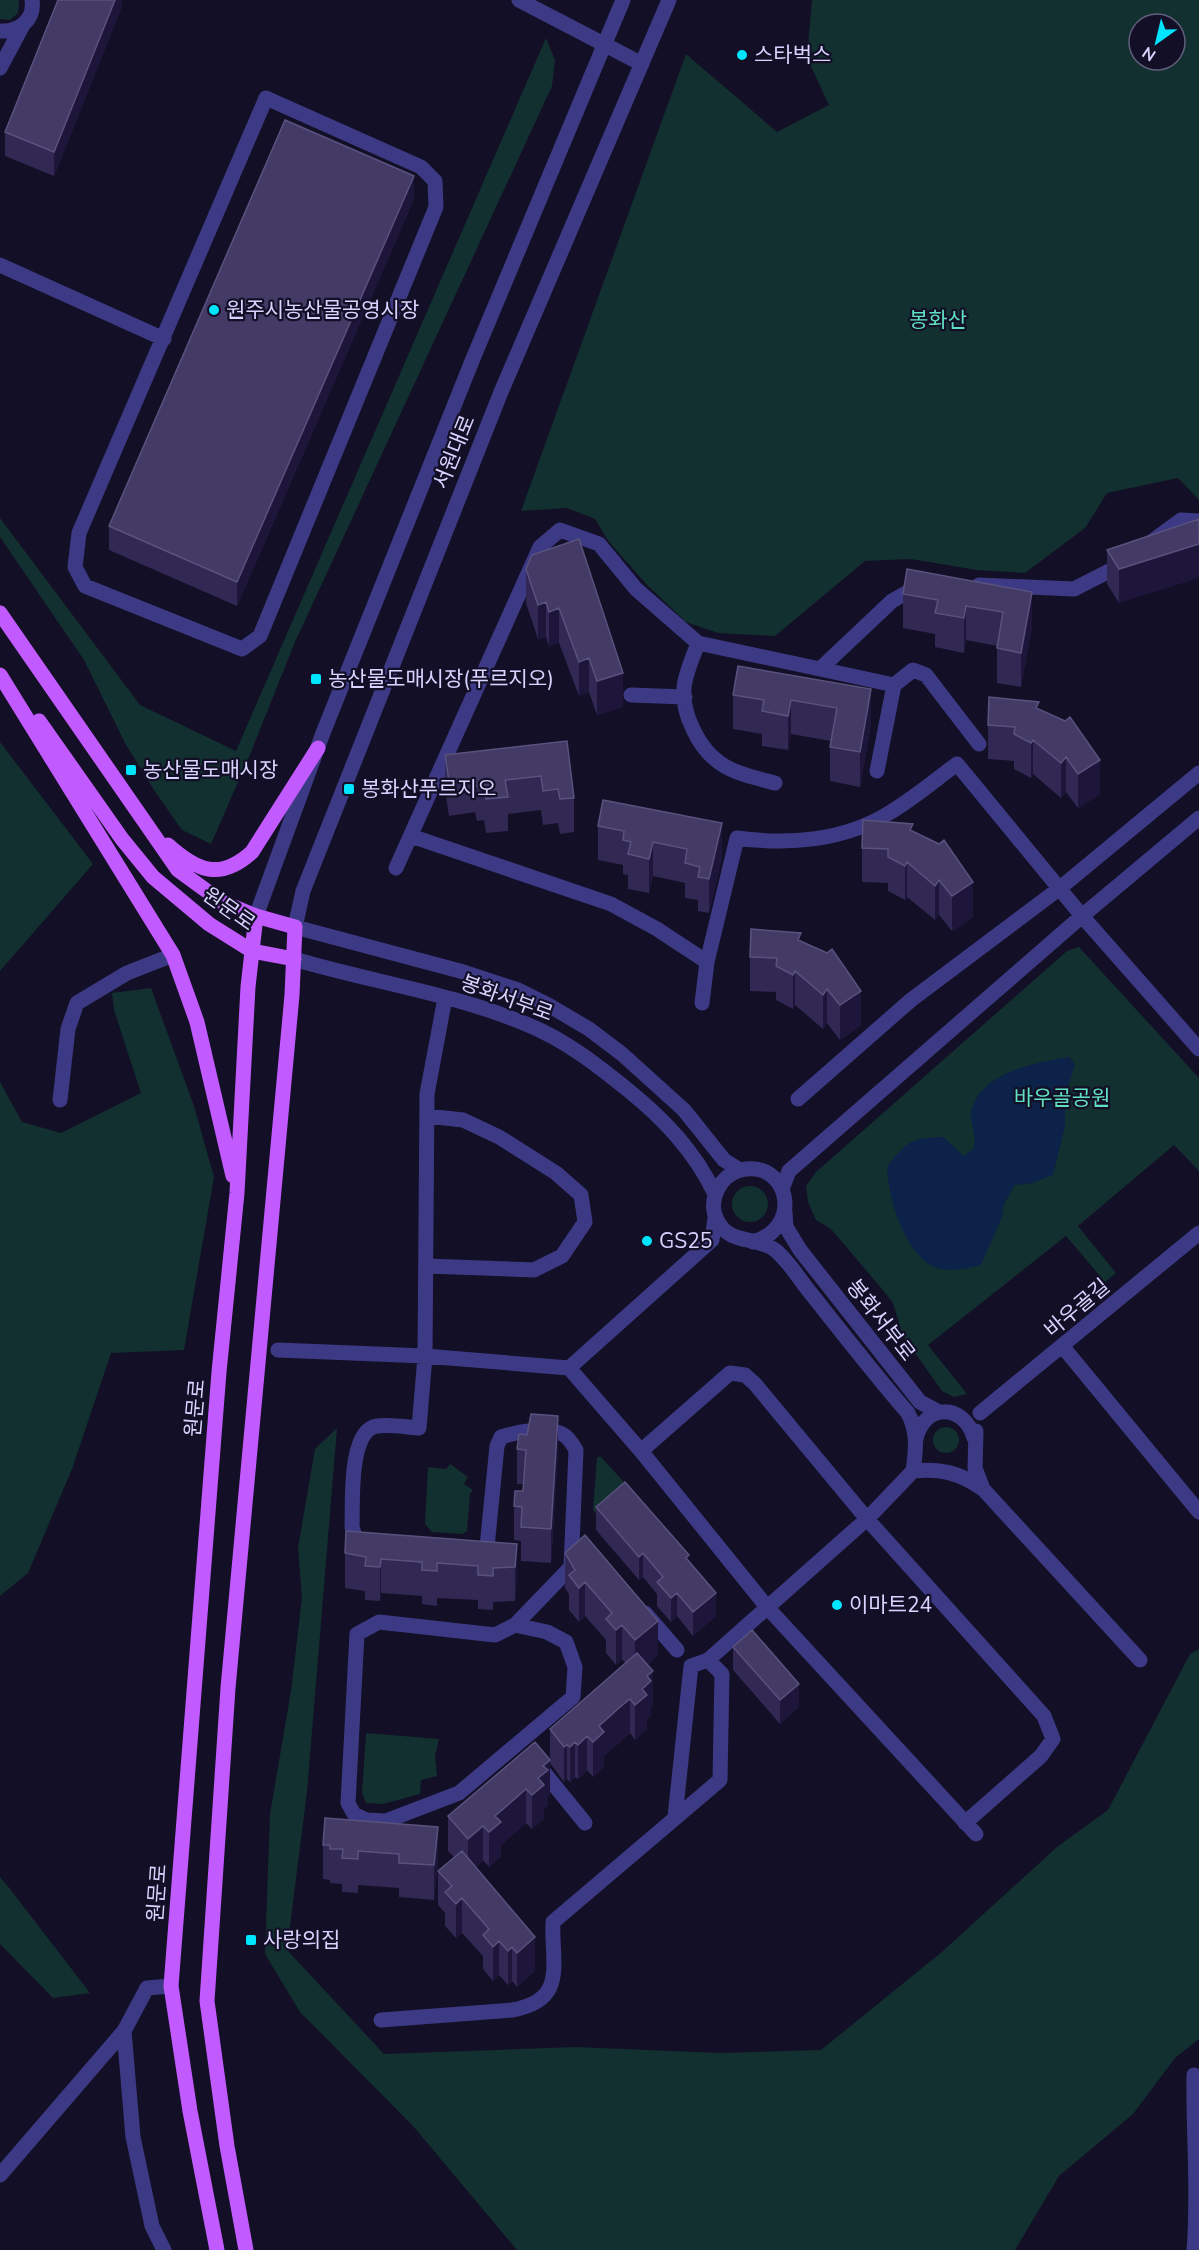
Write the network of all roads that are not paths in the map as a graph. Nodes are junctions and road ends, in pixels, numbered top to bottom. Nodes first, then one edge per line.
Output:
1 (32, 0) edge
2 (519, 0) edge
3 (623, 0) edge
4 (669, 0) edge
5 (23, 25) junction
6 (0, 31) edge
7 (603, 44) junction
8 (642, 64) junction
9 (0, 68) edge
10 (0, 266) edge
11 (164, 339) junction
12 (1199, 521) edge
13 (938, 582) edge
14 (960, 583) edge
15 (0, 613) edge
16 (698, 643) junction
17 (0, 666) edge
18 (820, 669) junction
19 (0, 675) edge
20 (894, 685) junction
21 (631, 695) dead end
22 (685, 697) junction
23 (979, 744) dead end
24 (318, 748) junction
25 (877, 771) dead end
26 (1199, 773) edge
27 (775, 783) dead end
28 (1199, 818) edge
29 (148, 826) junction
30 (411, 836) junction
31 (396, 868) dead end
32 (1060, 888) junction
33 (256, 916) junction
34 (1082, 916) junction
35 (295, 927) junction
36 (252, 951) junction
37 (173, 955) junction
38 (294, 959) junction
39 (707, 962) junction
40 (445, 998) junction
41 (702, 1003) dead end
42 (1199, 1049) edge
43 (60, 1100) dead end
44 (798, 1100) dead end
45 (427, 1116) junction
46 (740, 1170) junction
47 (789, 1171) junction
48 (764, 1172) junction
49 (782, 1189) junction
50 (237, 1193) junction
51 (715, 1194) junction
52 (785, 1212) junction
53 (715, 1218) junction
54 (712, 1240) junction
55 (747, 1241) junction
56 (1196, 1241) edge
57 (426, 1266) junction
58 (1063, 1347) junction
59 (278, 1350) dead end
60 (425, 1356) junction
61 (569, 1368) junction
62 (939, 1412) junction
63 (980, 1413) junction
64 (958, 1415) junction
65 (974, 1443) junction
66 (916, 1444) junction
67 (641, 1451) junction
68 (941, 1470) junction
69 (913, 1471) junction
70 (983, 1489) junction
71 (1199, 1512) edge
72 (867, 1519) junction
73 (573, 1532) junction
74 (382, 1549) edge
75 (588, 1549) edge
76 (458, 1551) edge
77 (633, 1600) edge
78 (766, 1607) junction
79 (514, 1625) junction
80 (678, 1650) dead end
81 (708, 1660) junction
82 (1140, 1660) dead end
83 (521, 1743) junction
84 (678, 1778) junction
85 (720, 1780) junction
86 (675, 1817) junction
87 (585, 1823) dead end
88 (171, 1986) junction
89 (381, 2020) dead end
90 (124, 2031) junction
91 (1194, 2075) dead end
92 (0, 2175) edge
93 (164, 2250) edge
94 (218, 2250) edge
95 (246, 2250) edge
96 (1194, 2250) edge

1 - 5 street
2 - 7 street
3 - 7 street, 서원대로
4 - 8 street, 서원대로
5 - 6 street
5 - 9 street
7 - 8 street
7 - 24 street, 서원대로
8 - 35 street, 서원대로
10 - 11 street
11 - 11 street
12 - 14 street
13 - 18 street
15 - 29 main road, 원문로
16 - 18 street
16 - 22 street
16 - 30 street
17 - 36 main road, 원문로
18 - 20 street
19 - 37 main road
20 - 23 street
20 - 25 street
21 - 22 street
22 - 27 street
24 - 29 main road
24 - 33 street, 서원대로
26 - 32 street
28 - 34 street
29 - 33 main road, 원문로
30 - 31 street
30 - 39 street
32 - 34 street
32 - 39 street
32 - 44 street
33 - 35 main road, 원문로
33 - 36 main road
34 - 42 street
34 - 47 street
35 - 38 main road
35 - 46 street, 봉화서부로
36 - 38 main road
36 - 50 main road, 원문로
37 - 43 street
37 - 50 main road
38 - 40 street, 봉화서부로
38 - 95 main road
39 - 41 street
40 - 45 street
40 - 51 street, 봉화서부로
45 - 57 street
45 - 57 street
46 - 48 street
46 - 51 street
47 - 48 street
47 - 49 street
48 - 49 street
49 - 52 street
50 - 88 main road, 원문로
51 - 53 street
52 - 55 street
52 - 62 street, 봉화서부로
53 - 54 street
53 - 55 street
54 - 55 street
54 - 61 street
55 - 66 street
56 - 58 street, 바우골길
57 - 60 street
58 - 63 street, 바우골길
58 - 71 street
59 - 60 street
60 - 61 street
60 - 74 street
61 - 67 street
62 - 64 street
62 - 66 street
63 - 64 street
63 - 65 street
64 - 65 street
65 - 68 street
65 - 70 street
66 - 68 street
66 - 69 street
67 - 72 street
67 - 78 street
68 - 69 street
68 - 70 street
69 - 72 street
70 - 82 street
72 - 78 street
72 - 78 street
73 - 75 street
73 - 76 street
73 - 79 street
77 - 80 street
78 - 81 street
79 - 83 street
79 - 83 street
81 - 84 street
81 - 85 street
83 - 87 street
84 - 85 street
84 - 86 street
85 - 86 street
86 - 89 street
88 - 90 street
88 - 94 main road, 원문로
90 - 92 street
90 - 93 street
91 - 96 street

